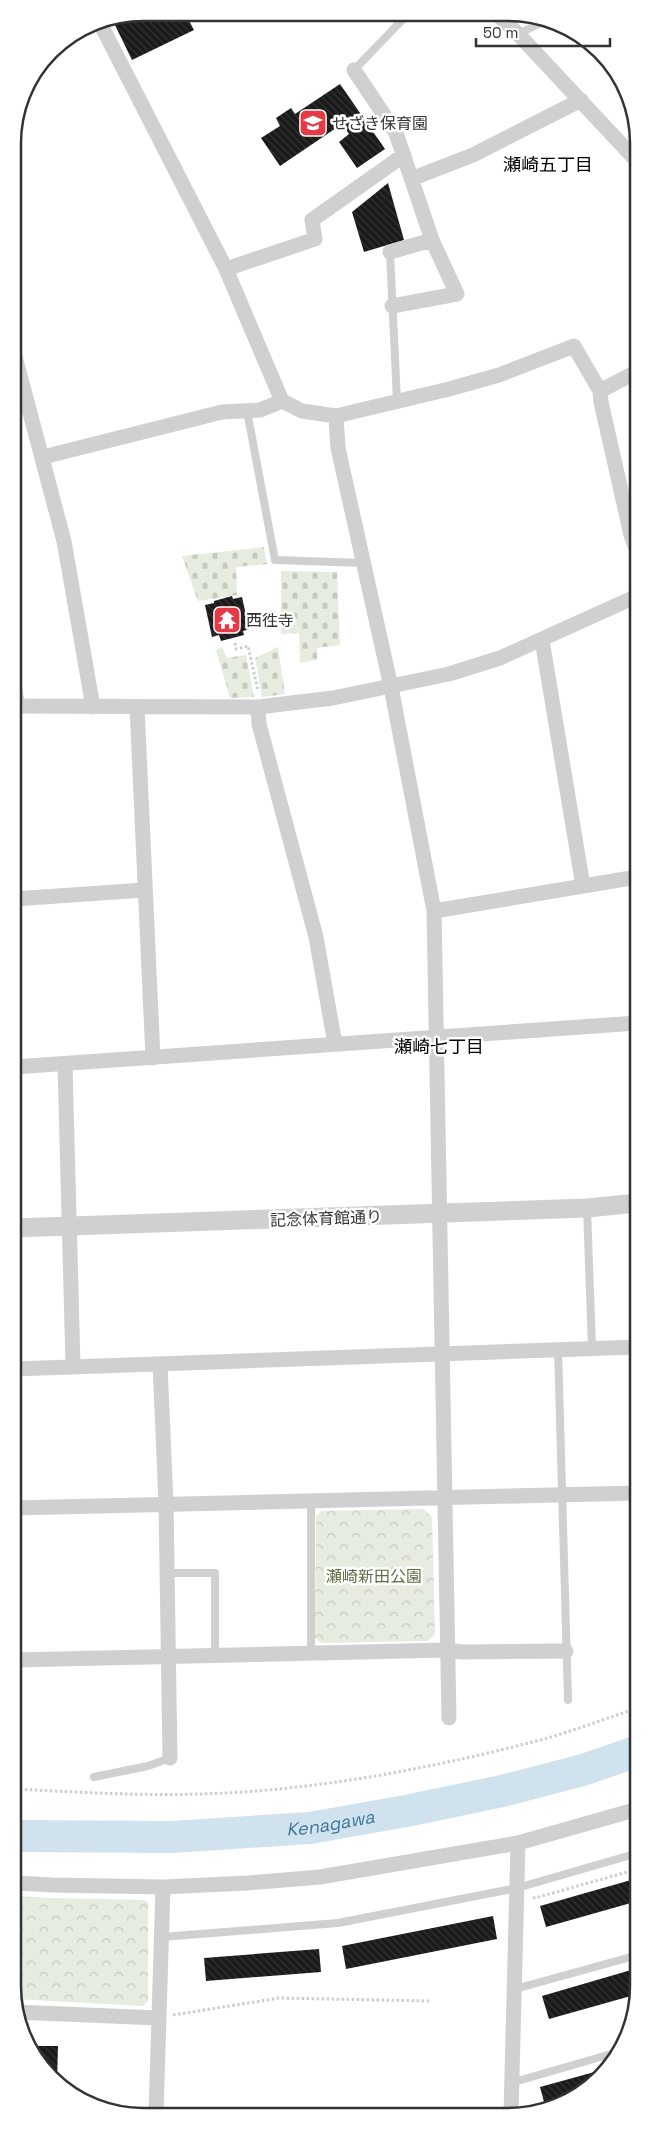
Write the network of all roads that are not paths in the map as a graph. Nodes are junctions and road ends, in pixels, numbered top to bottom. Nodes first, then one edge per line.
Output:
1 (401, 21) edge
2 (504, 21) edge
3 (536, 25) edge
4 (103, 28) edge
5 (518, 34) junction
6 (354, 70) joint
7 (581, 100) junction
8 (630, 153) edge
9 (404, 155) junction
10 (411, 180) junction
11 (432, 240) junction
12 (390, 252) joint
13 (226, 269) junction
14 (392, 306) junction
15 (630, 375) edge
16 (22, 381) edge
17 (600, 391) junction
18 (282, 401) junction
19 (397, 401) junction
20 (247, 411) junction
21 (336, 416) junction
22 (43, 457) junction
23 (630, 530) edge
24 (364, 563) junction
25 (630, 599) edge
26 (542, 640) junction
27 (391, 687) junction
28 (22, 706) edge
29 (92, 707) junction
30 (137, 707) junction
31 (259, 707) junction
32 (630, 878) edge
33 (583, 886) junction
34 (144, 890) junction
35 (22, 898) edge
36 (434, 911) junction
37 (630, 1024) edge
38 (437, 1038) junction
39 (335, 1044) junction
40 (153, 1058) junction
41 (65, 1065) junction
42 (21, 1067) edge
43 (629, 1204) edge
44 (588, 1208) junction
45 (439, 1214) junction
46 (70, 1226) junction
47 (21, 1228) edge
48 (629, 1347) edge
49 (592, 1348) junction
50 (558, 1349) junction
51 (442, 1353) junction
52 (160, 1364) junction
53 (73, 1365) junction
54 (21, 1369) edge
55 (629, 1493) edge
56 (562, 1494) junction
57 (445, 1498) junction
58 (311, 1500) junction
59 (166, 1503) junction
60 (21, 1508) edge
61 (167, 1573) junction
62 (447, 1650) junction
63 (566, 1651) junction
64 (311, 1653) junction
65 (215, 1655) junction
66 (168, 1657) junction
67 (21, 1660) edge
68 (568, 1700) dead end
69 (449, 1718) dead end
70 (170, 1758) joint
71 (94, 1777) dead end
72 (629, 1812) edge
73 (518, 1843) junction
74 (629, 1856) edge
75 (21, 1883) edge
76 (163, 1887) junction
77 (517, 1888) junction
78 (162, 1937) junction
79 (629, 1957) edge
80 (514, 1989) junction
81 (25, 2012) edge
82 (158, 2018) junction
83 (608, 2055) edge
84 (512, 2080) junction
85 (156, 2108) edge
86 (511, 2108) edge

1 - 6 lane
2 - 5 street
3 - 5 lane
4 - 13 street
5 - 7 street
6 - 9 street
7 - 8 street
7 - 10 street
9 - 10 street
9 - 13 street
10 - 11 street
11 - 12 street
11 - 14 street
12 - 14 lane
13 - 18 street
14 - 19 lane
15 - 17 street
16 - 22 street
17 - 19 street
17 - 23 street
18 - 20 street
18 - 21 street
19 - 21 street
20 - 22 street
20 - 24 lane
21 - 24 street
22 - 29 street
24 - 27 street
25 - 26 street
26 - 27 street
26 - 33 street
27 - 31 street
27 - 36 street
28 - 29 street
29 - 30 street
30 - 31 street
30 - 34 street
31 - 39 street
32 - 33 street
33 - 36 street
34 - 35 street
34 - 40 street
36 - 38 street
37 - 38 street
38 - 39 street
38 - 45 street
39 - 40 street
40 - 41 street
41 - 42 street
41 - 46 street
43 - 44 street, 記念体育館通り
44 - 45 street, 記念体育館通り
44 - 49 lane
45 - 46 street, 記念体育館通り
45 - 51 street
46 - 47 street, 記念体育館通り
46 - 53 street
48 - 49 street
49 - 50 street
50 - 51 street
50 - 56 lane
51 - 52 street
51 - 57 street
52 - 53 street
52 - 59 street
53 - 54 street
55 - 56 street
56 - 57 street
56 - 63 lane
57 - 58 street
57 - 62 street
58 - 59 street
58 - 64 lane
59 - 60 street
59 - 61 street
61 - 65 lane
61 - 66 street
62 - 63 street
62 - 64 street
62 - 69 street
63 - 68 lane
64 - 65 street
65 - 66 street
66 - 67 street
66 - 70 street
70 - 71 lane
72 - 73 street
73 - 76 street
73 - 77 street
74 - 77 lane
75 - 76 street
76 - 78 street
77 - 78 lane
77 - 80 street
78 - 82 street
79 - 80 lane
80 - 84 street
81 - 82 street
82 - 85 street
83 - 84 lane
84 - 86 street

